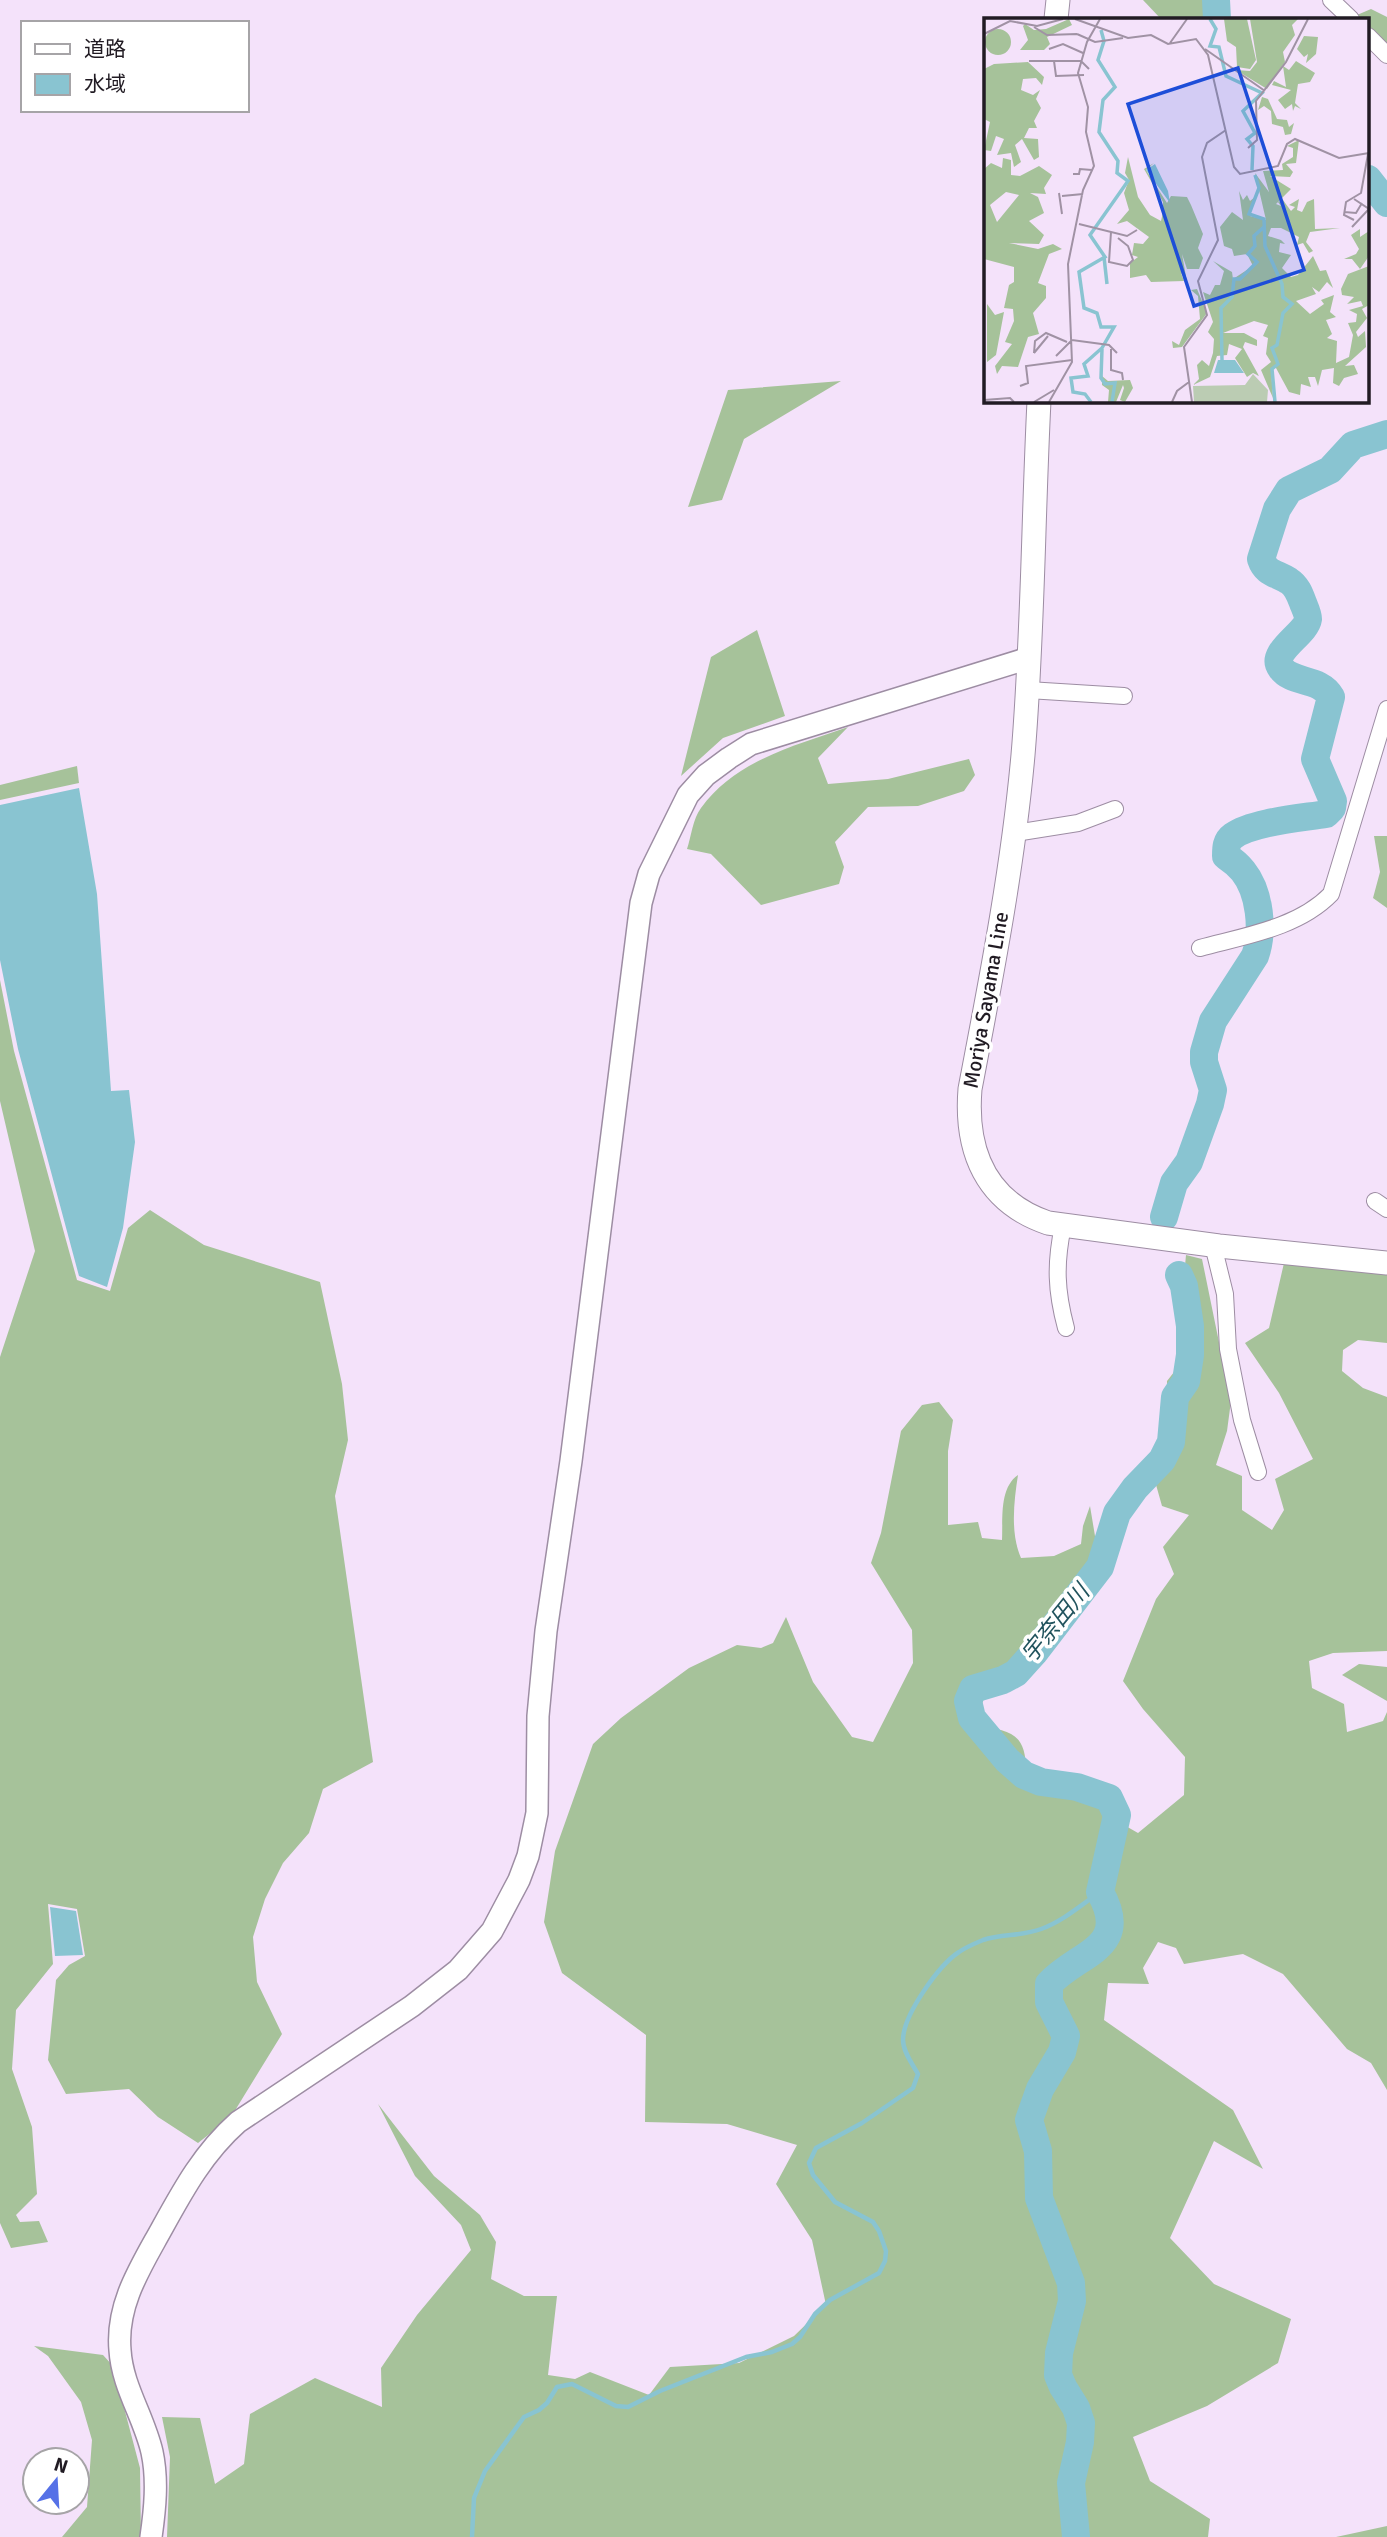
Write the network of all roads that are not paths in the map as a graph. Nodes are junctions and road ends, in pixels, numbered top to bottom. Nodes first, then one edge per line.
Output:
1 (1058, 0) edge
2 (1331, 0) edge
3 (1056, 18) edge
4 (1350, 18) edge
5 (1370, 38) edge
6 (1387, 55) edge
7 (1039, 402) edge
8 (1029, 658) junction
9 (1028, 690) junction
10 (1124, 696) dead end
11 (1387, 709) edge
12 (1115, 808) dead end
13 (1015, 833) junction
14 (1200, 948) dead end
15 (1063, 1226) junction
16 (1213, 1245) junction
17 (1387, 1263) edge
18 (1066, 1328) dead end
19 (1258, 1472) dead end
20 (152, 2537) edge

1 - 3 main road
2 - 4 street
5 - 6 street
7 - 8 main road, Moriya Sayama Line
8 - 9 main road, Moriya Sayama Line
8 - 20 street
9 - 10 street
9 - 13 main road, Moriya Sayama Line
11 - 14 street
12 - 13 street
13 - 15 main road, Moriya Sayama Line
15 - 16 main road, Moriya Sayama Line
15 - 18 street
16 - 17 main road, Moriya Sayama Line
16 - 19 street

